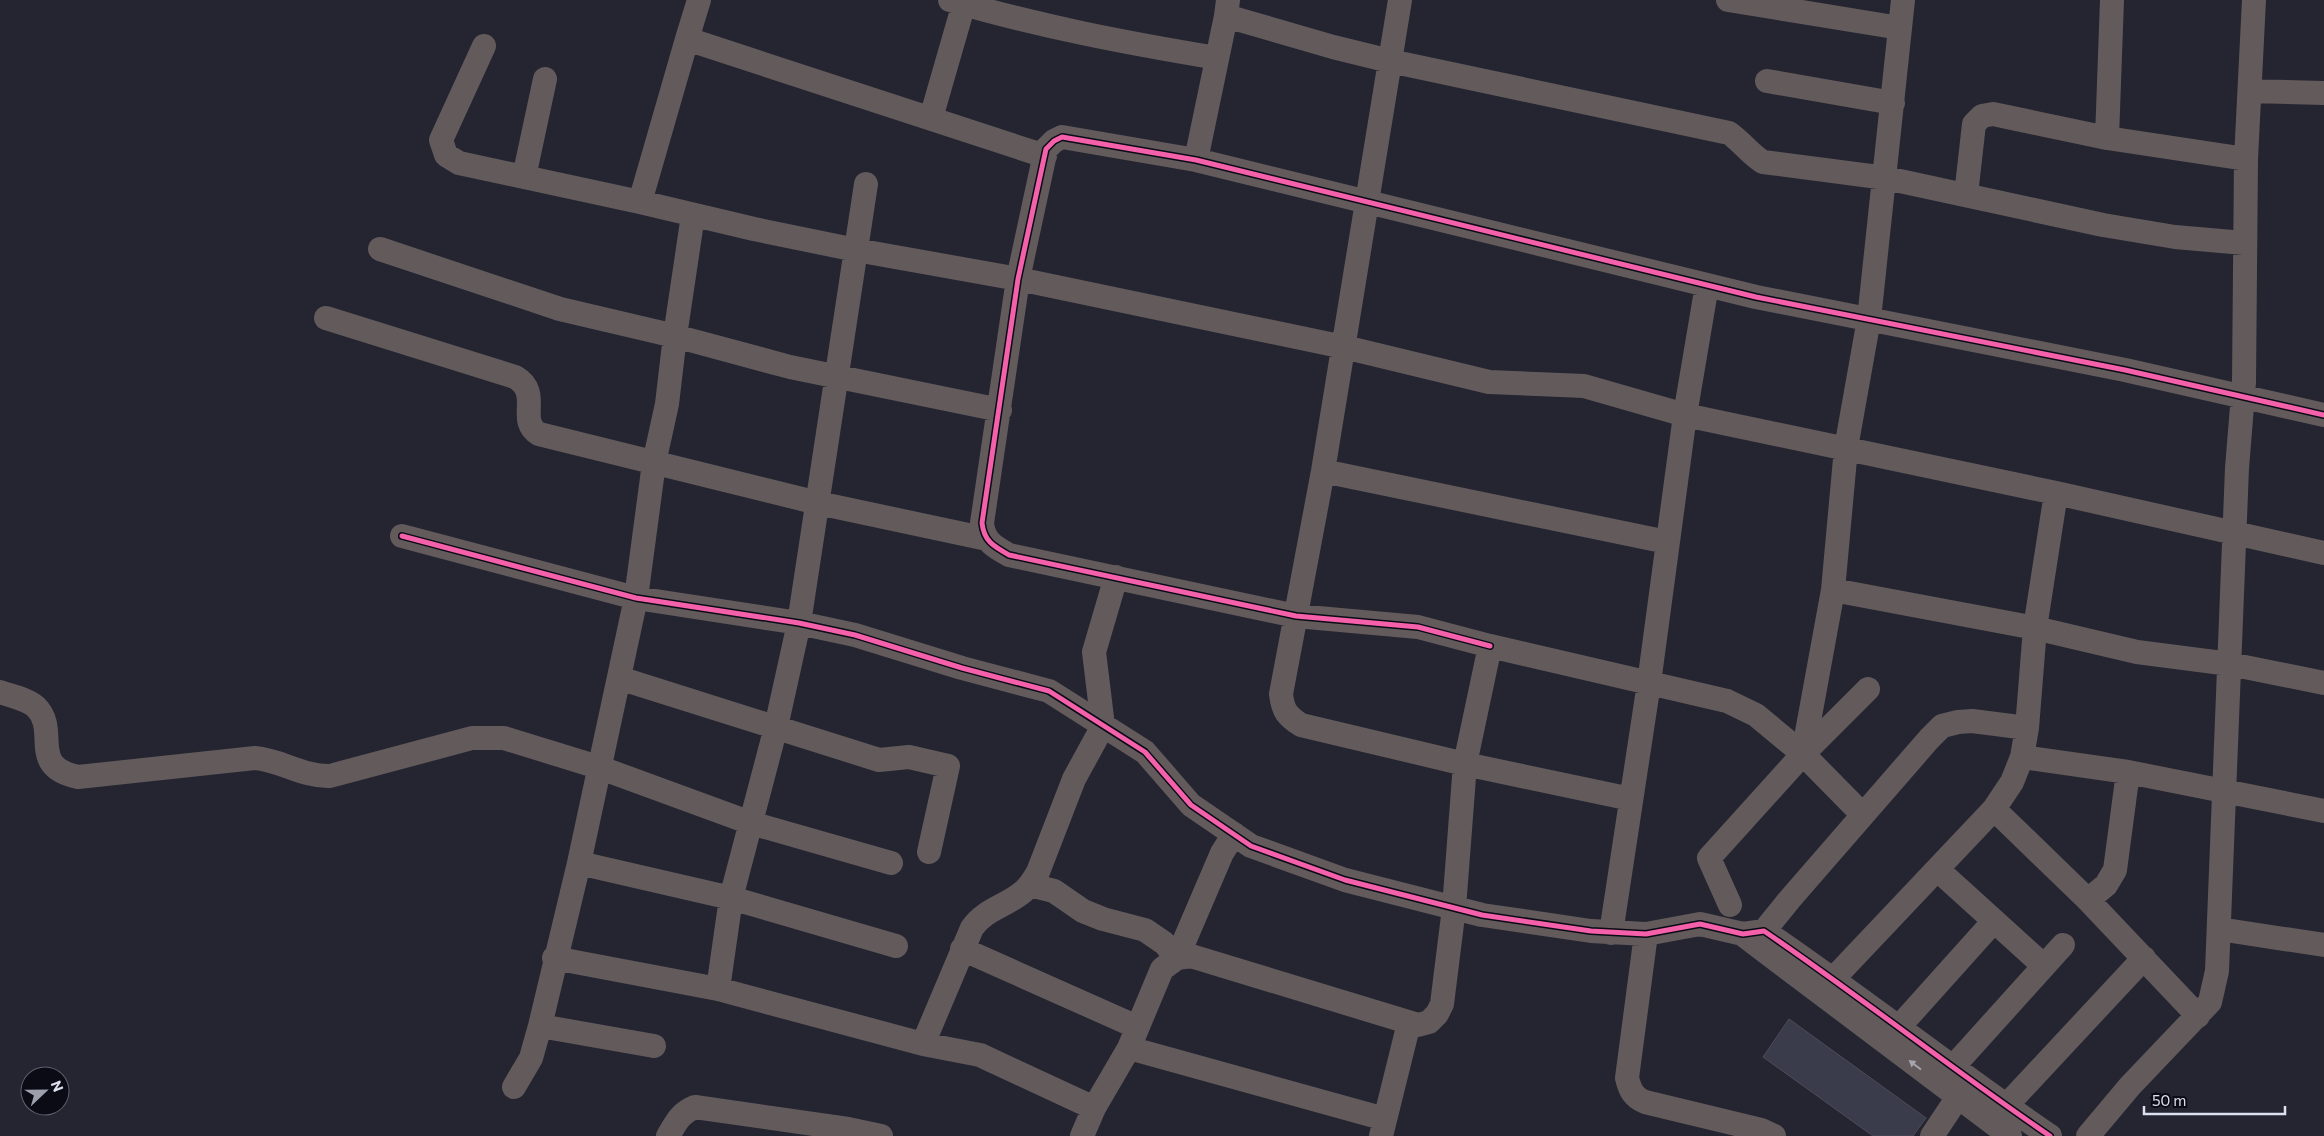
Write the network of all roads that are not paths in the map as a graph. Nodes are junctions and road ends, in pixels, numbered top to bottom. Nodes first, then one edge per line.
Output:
1 (699, 0) edge
2 (1400, 0) edge
3 (1728, 0) edge
4 (1903, 0) edge
5 (2112, 0) edge
6 (2254, 0) edge
7 (959, 1) edge
8 (1802, 6) edge
9 (1227, 8) edge
10 (1900, 28) junction
11 (687, 38) junction
12 (484, 46) dead end
13 (1216, 58) junction
14 (1390, 61) junction
15 (545, 79) dead end
16 (1767, 81) dead end
17 (2250, 91) junction
18 (2324, 93) edge
19 (1893, 103) junction
20 (931, 118) junction
21 (2107, 138) junction
22 (1045, 156) junction
23 (2246, 159) junction
24 (1196, 160) junction
25 (524, 177) junction
26 (1886, 178) junction
27 (866, 184) dead end
28 (1966, 195) junction
29 (640, 202) junction
30 (1367, 202) junction
31 (693, 215) junction
32 (2244, 243) junction
33 (380, 249) dead end
34 (856, 250) junction
35 (1018, 278) junction
36 (1706, 286) junction
37 (326, 318) dead end
38 (1869, 319) junction
39 (675, 336) junction
40 (1344, 347) junction
41 (838, 376) junction
42 (2244, 398) junction
43 (1000, 410) junction
44 (1684, 415) junction
45 (2324, 415) edge
46 (1846, 448) junction
47 (654, 463) junction
48 (1323, 471) junction
49 (2056, 493) junction
50 (818, 503) junction
51 (2234, 534) junction
52 (402, 536) dead end
53 (987, 540) junction
54 (1667, 542) junction
55 (2324, 553) edge
56 (1116, 577) junction
57 (1833, 590) junction
58 (636, 598) junction
59 (1296, 616) junction
60 (799, 623) junction
61 (2035, 628) junction
62 (1490, 646) junction
63 (2230, 664) junction
64 (619, 678) junction
65 (1649, 683) junction
66 (2324, 683) edge
67 (1868, 689) dead end
68 (0, 692) edge
69 (1103, 726) junction
70 (776, 727) junction
71 (2027, 728) junction
72 (1803, 754) junction
73 (2022, 757) junction
74 (1465, 764) junction
75 (598, 767) junction
76 (2128, 772) junction
77 (2225, 791) junction
78 (1631, 799) junction
79 (1994, 809) junction
80 (2324, 811) edge
81 (1863, 815) junction
82 (751, 823) junction
83 (1234, 834) junction
84 (929, 852) dead end
85 (579, 863) junction
86 (891, 863) dead end
87 (1938, 870) junction
88 (1030, 885) junction
89 (731, 898) junction
90 (2088, 900) junction
91 (1730, 905) dead end
92 (1454, 908) junction
93 (1994, 921) junction
94 (2219, 930) junction
95 (1611, 933) junction
96 (1646, 934) junction
97 (1754, 937) junction
98 (2063, 945) dead end
99 (2324, 945) edge
100 (896, 946) dead end
101 (962, 949) junction
102 (554, 958) junction
103 (1177, 958) junction
104 (2144, 958) junction
105 (2044, 966) junction
106 (1806, 972) junction
107 (1834, 978) junction
108 (718, 989) junction
109 (2198, 1016) junction
110 (1409, 1023) junction
111 (540, 1026) junction
112 (1898, 1028) junction
113 (1133, 1037) junction
114 (923, 1044) junction
115 (654, 1046) dead end
116 (1954, 1082) junction
117 (514, 1086) dead end
118 (2006, 1106) junction
119 (1094, 1108) junction
120 (1383, 1127) edge
121 (1089, 1134) edge
122 (668, 1136) edge
123 (881, 1136) edge
124 (1774, 1136) edge
125 (1932, 1136) edge
126 (2010, 1136) edge
127 (2050, 1136) edge
128 (2088, 1136) edge

1 - 11 street
2 - 14 street
3 - 8 street
4 - 10 street
5 - 21 street
6 - 17 street
7 - 13 street
7 - 20 street
8 - 10 street
9 - 13 street
9 - 14 street
10 - 19 street
11 - 20 street
11 - 29 street
12 - 25 street
13 - 24 street
14 - 26 street
14 - 30 street
15 - 25 street
16 - 19 street
17 - 18 street
17 - 23 street
19 - 26 street
20 - 22 street
21 - 23 street
21 - 28 street
22 - 24 street
22 - 35 street
23 - 32 street
24 - 30 street
25 - 29 street
26 - 28 street
26 - 38 street
27 - 34 street
28 - 32 street
29 - 31 street
30 - 36 street
30 - 40 street
31 - 34 street
31 - 39 street
32 - 42 street
33 - 39 street
34 - 35 street
34 - 41 street
35 - 40 street
35 - 43 street
36 - 38 street
36 - 44 street
37 - 47 street
38 - 42 street
38 - 46 street
39 - 41 street
39 - 47 street
40 - 44 street
40 - 48 street
41 - 43 street
41 - 50 street
42 - 45 street
42 - 51 street
43 - 53 street
44 - 46 street
44 - 54 street
46 - 49 street
46 - 57 street
47 - 50 street
47 - 58 street
48 - 54 street
48 - 59 street
49 - 51 street
49 - 61 street
50 - 53 street
50 - 60 street
51 - 55 street
51 - 63 street
52 - 58 street
53 - 56 street
54 - 65 street
56 - 59 street
56 - 69 street
57 - 61 street
57 - 72 street
58 - 60 street
58 - 64 street
59 - 62 street
59 - 74 street
60 - 69 street
60 - 70 street
61 - 63 street
61 - 71 street
62 - 65 street
62 - 74 street
63 - 66 street
63 - 77 street
64 - 70 street
64 - 75 street
65 - 72 street
65 - 78 street
67 - 72 street
68 - 75 street
69 - 83 street
69 - 88 street
70 - 82 street
70 - 84 street
71 - 73 street
71 - 81 street
72 - 81 street
72 - 91 street
73 - 76 street
73 - 79 street
74 - 78 street
74 - 92 street
75 - 82 street
75 - 85 street
76 - 77 street
76 - 90 street
77 - 80 street
77 - 94 street
78 - 95 street
79 - 87 street
79 - 90 street
81 - 97 street
82 - 86 street
82 - 89 street
83 - 92 street
83 - 103 street
85 - 89 street
85 - 102 street
87 - 93 street
87 - 107 street
88 - 101 street
88 - 103 street
89 - 100 street
89 - 108 street
90 - 104 street
92 - 95 street
92 - 110 street
93 - 105 street
93 - 112 street
94 - 99 street
94 - 109 street
95 - 96 street
96 - 97 street
96 - 124 street
97 - 106 street
98 - 105 street
101 - 113 street
101 - 114 street
102 - 108 street
102 - 111 street
103 - 110 street
103 - 113 street
104 - 109 street
104 - 118 street
105 - 116 street
106 - 107 street
116 -> 106 street
107 - 112 street
108 - 114 street
109 - 128 street
110 - 120 street
111 - 115 street
111 - 117 street
112 - 116 street
113 - 119 street
113 - 120 street
114 - 119 street
116 - 118 street
116 - 125 street
116 - 126 street
118 - 127 street
119 - 121 street
122 - 123 street

